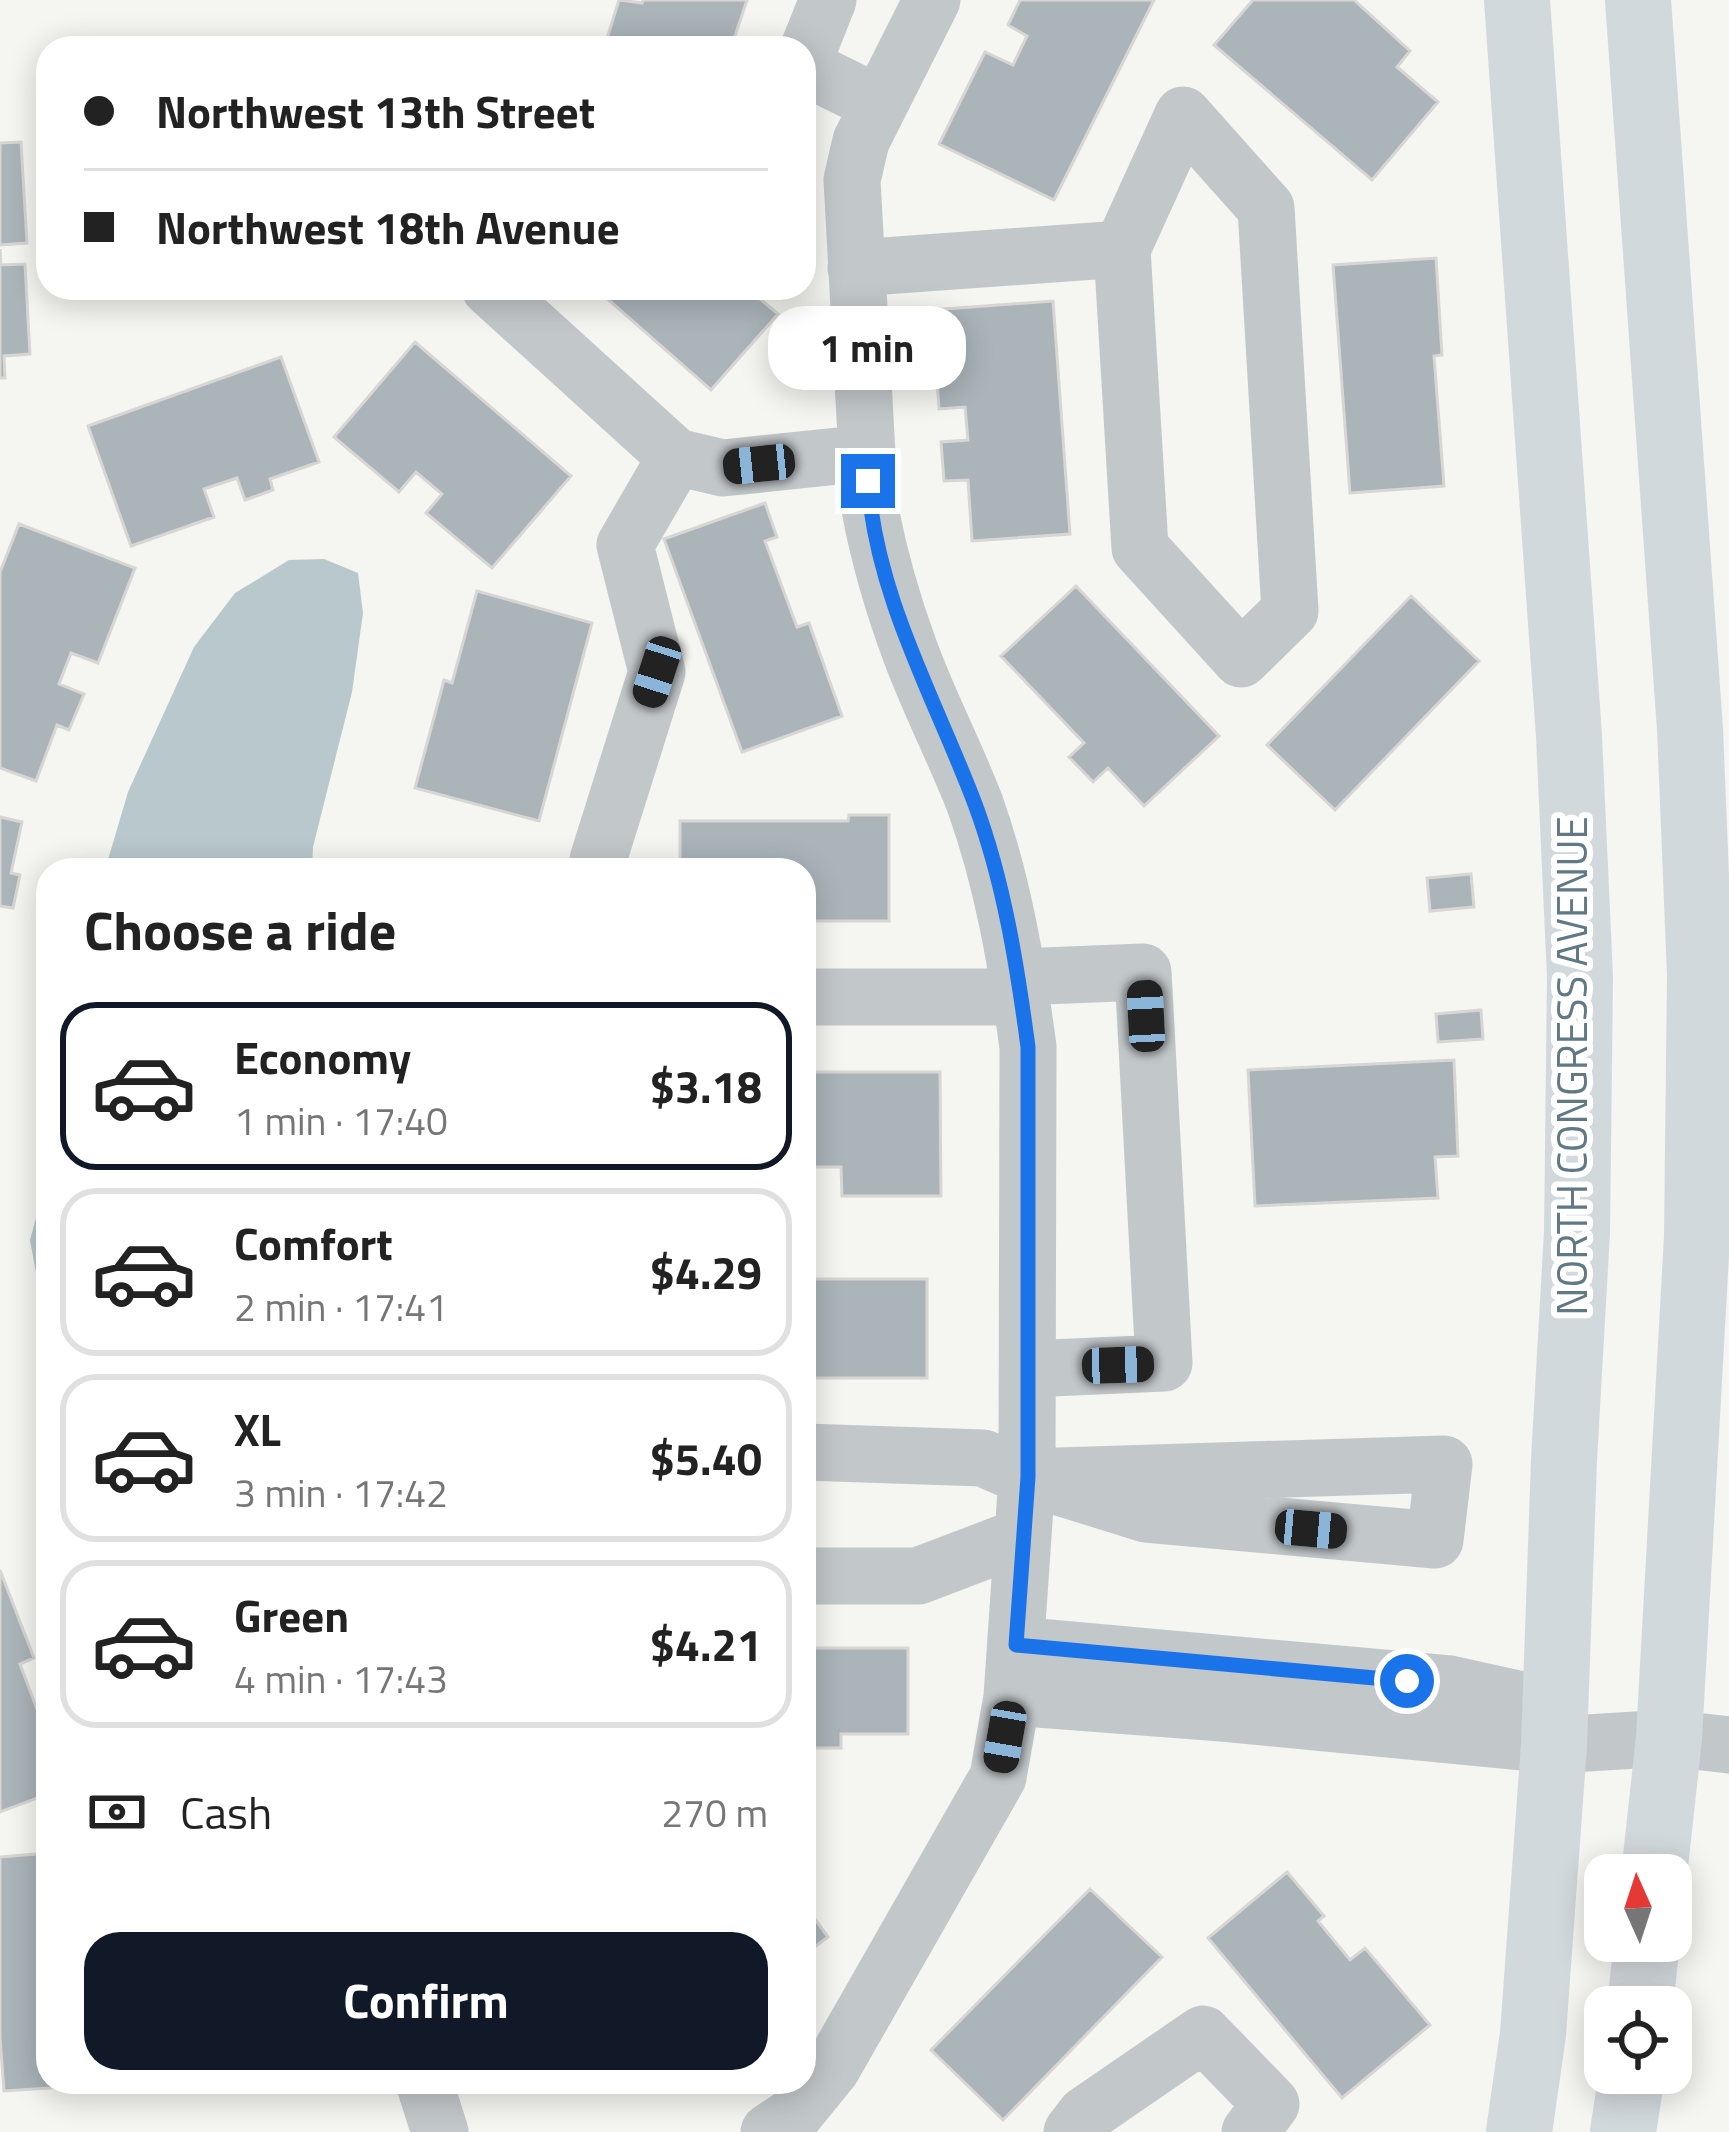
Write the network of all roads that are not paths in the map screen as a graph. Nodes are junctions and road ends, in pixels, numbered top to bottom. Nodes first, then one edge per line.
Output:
1 (827, 0) edge
2 (932, 0) edge
3 (1517, 0) edge
4 (1638, 0) edge
5 (814, 36) edge
6 (816, 70) edge
7 (879, 104) junction
8 (1122, 249) junction
9 (856, 268) junction
10 (503, 300) edge
11 (867, 453) junction
12 (676, 457) junction
13 (1712, 850) edge
14 (599, 858) edge
15 (1020, 987) junction
16 (816, 997) edge
17 (1028, 1369) junction
18 (816, 1452) edge
19 (1028, 1477) junction
20 (1023, 1536) junction
21 (816, 1576) edge
22 (1014, 1671) junction
23 (1699, 1742) edge
24 (1554, 1745) junction
25 (1661, 1854) edge
26 (816, 2088) edge
27 (428, 2094) edge
28 (811, 2094) edge
29 (1629, 2094) edge
30 (440, 2132) edge
31 (769, 2132) edge
32 (1072, 2132) edge
33 (1250, 2132) edge
34 (1519, 2132) edge
35 (1623, 2132) edge

1 - 5 street
2 - 7 street
3 - 24 main road, NORTH CONGRESS AVENUE
4 - 13 main road
6 - 7 street
7 - 9 street
8 - 8 street
8 - 9 street
9 - 11 street
10 - 12 street
11 - 12 street
11 - 15 street
12 - 14 street
13 - 23 main road
15 - 16 street
15 - 17 street
15 - 17 street
17 - 19 street
18 - 19 street
19 - 19 street
19 - 20 street
20 - 21 street
20 - 22 street
22 - 24 street
22 - 26 street
23 - 24 street
23 - 25 main road
24 - 34 main road, NORTH CONGRESS AVENUE
27 - 30 street
28 - 31 street
29 - 35 main road
32 - 33 street

